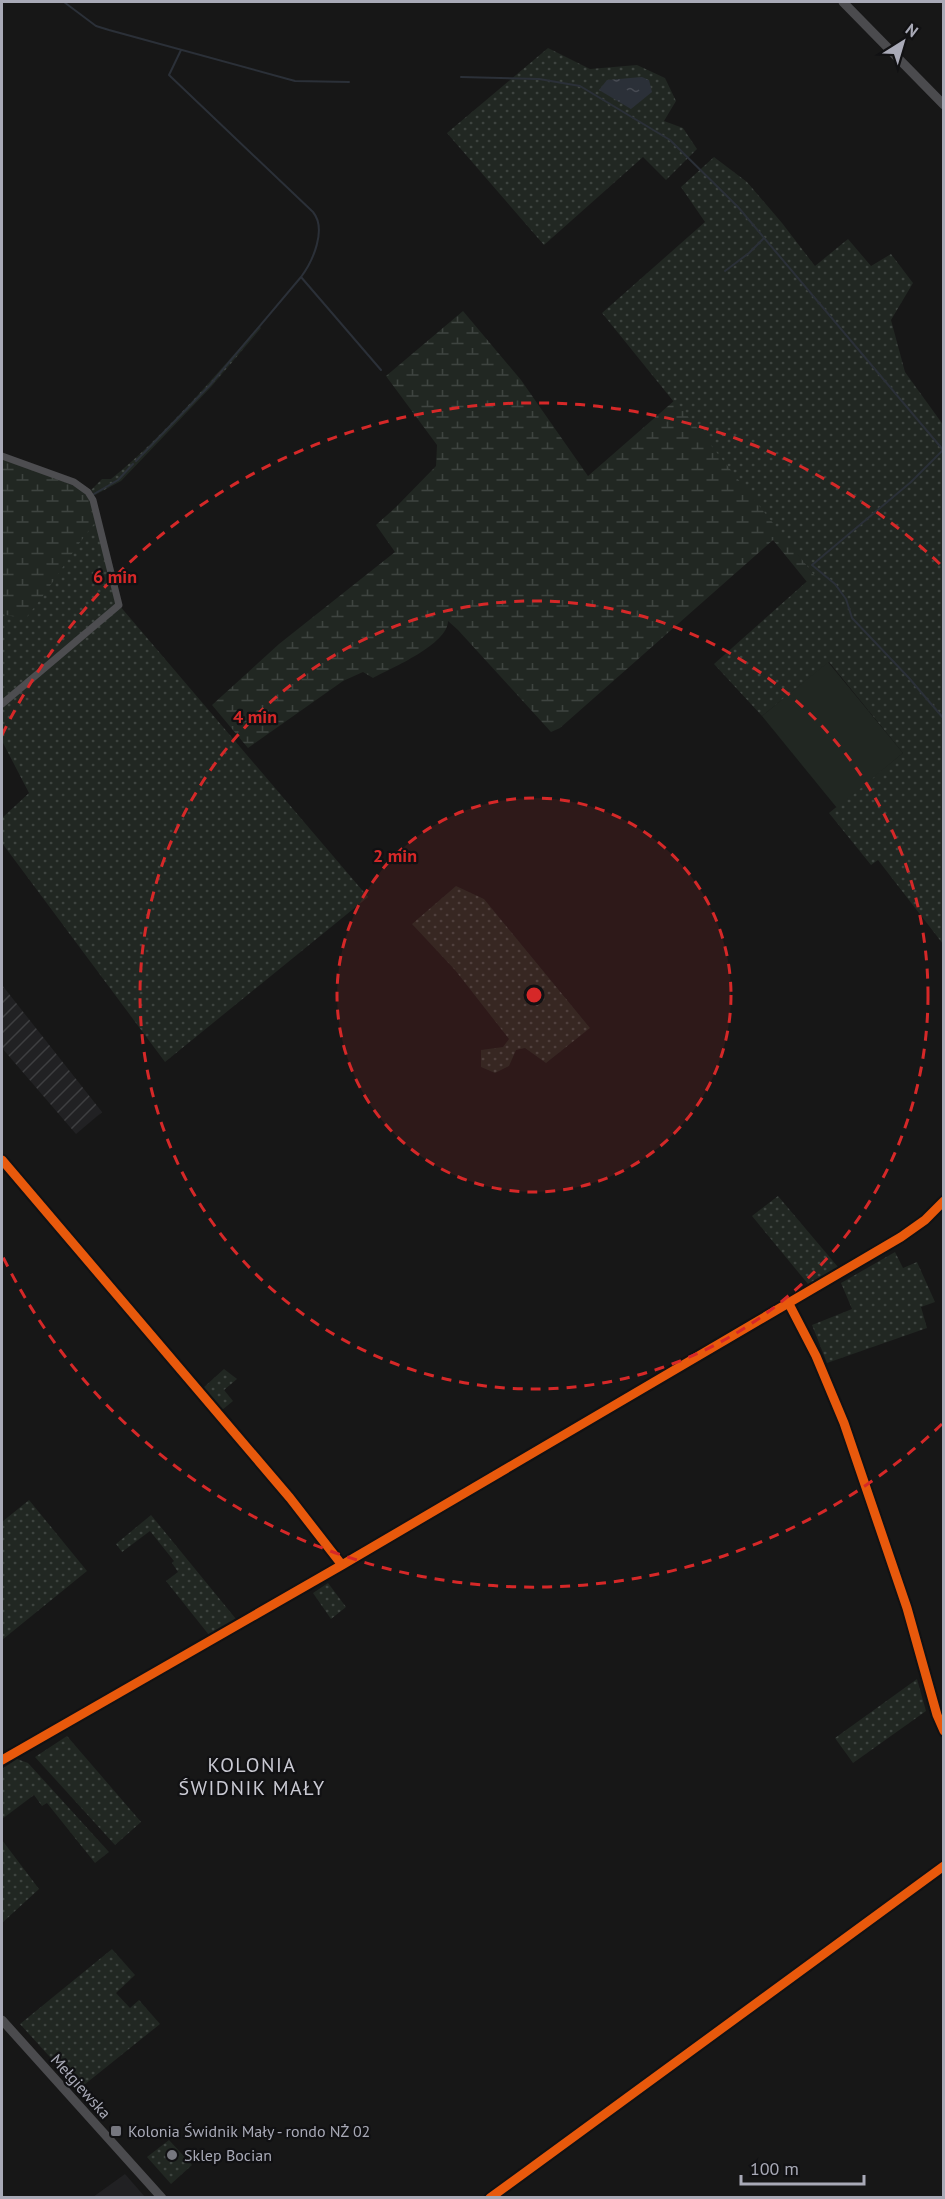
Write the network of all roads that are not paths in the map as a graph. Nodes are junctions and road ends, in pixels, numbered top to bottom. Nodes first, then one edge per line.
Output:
1 (843, 2) edge
2 (944, 105) edge
3 (2, 456) edge
4 (2, 704) edge
5 (2, 1160) edge
6 (944, 1201) edge
7 (788, 1302) junction
8 (342, 1564) junction
9 (944, 1731) edge
10 (2, 1760) edge
11 (944, 1866) edge
12 (2, 2020) edge
13 (162, 2198) edge
14 (490, 2198) edge

1 - 2 main road
3 - 4 street
5 - 8 street
6 - 7 street
7 - 8 street
7 - 9 street
8 - 10 street
11 - 14 street
12 - 13 main road, Mełgiewska

